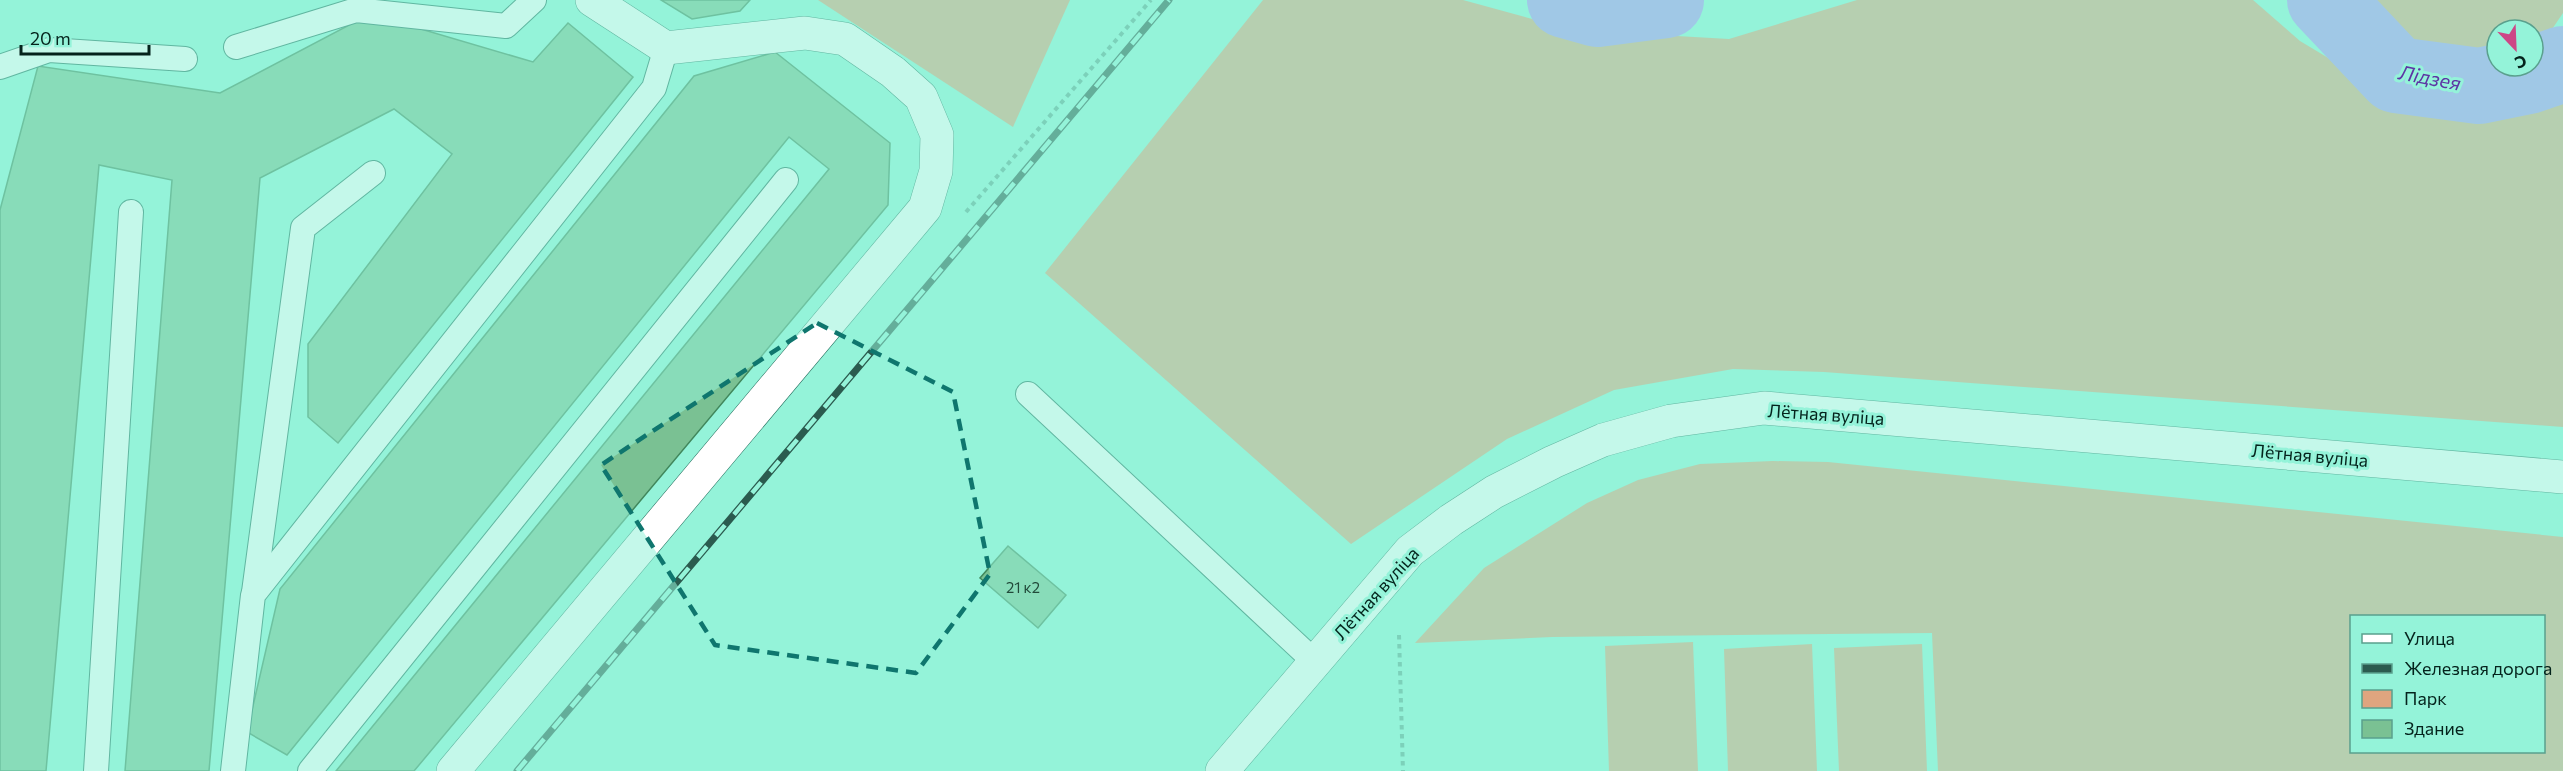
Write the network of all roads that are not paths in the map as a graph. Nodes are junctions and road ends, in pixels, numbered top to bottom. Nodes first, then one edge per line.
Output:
1 (534, 0) edge
2 (592, 0) edge
3 (236, 46) dead end
4 (666, 48) junction
5 (185, 59) dead end
6 (0, 68) edge
7 (374, 173) dead end
8 (786, 180) dead end
9 (131, 212) dead end
10 (1029, 394) dead end
11 (2563, 477) edge
12 (254, 595) junction
13 (1315, 662) junction
14 (96, 771) edge
15 (233, 771) edge
16 (310, 771) edge
17 (453, 771) edge
18 (1222, 771) edge

1 - 3 lane
2 - 4 street
4 - 12 lane
4 - 17 street
5 - 6 lane
7 - 12 lane
8 - 16 lane
9 - 14 lane
10 - 13 lane
11 - 13 street, Лётная вуліца
12 - 15 lane
13 - 18 street, Лётная вуліца

